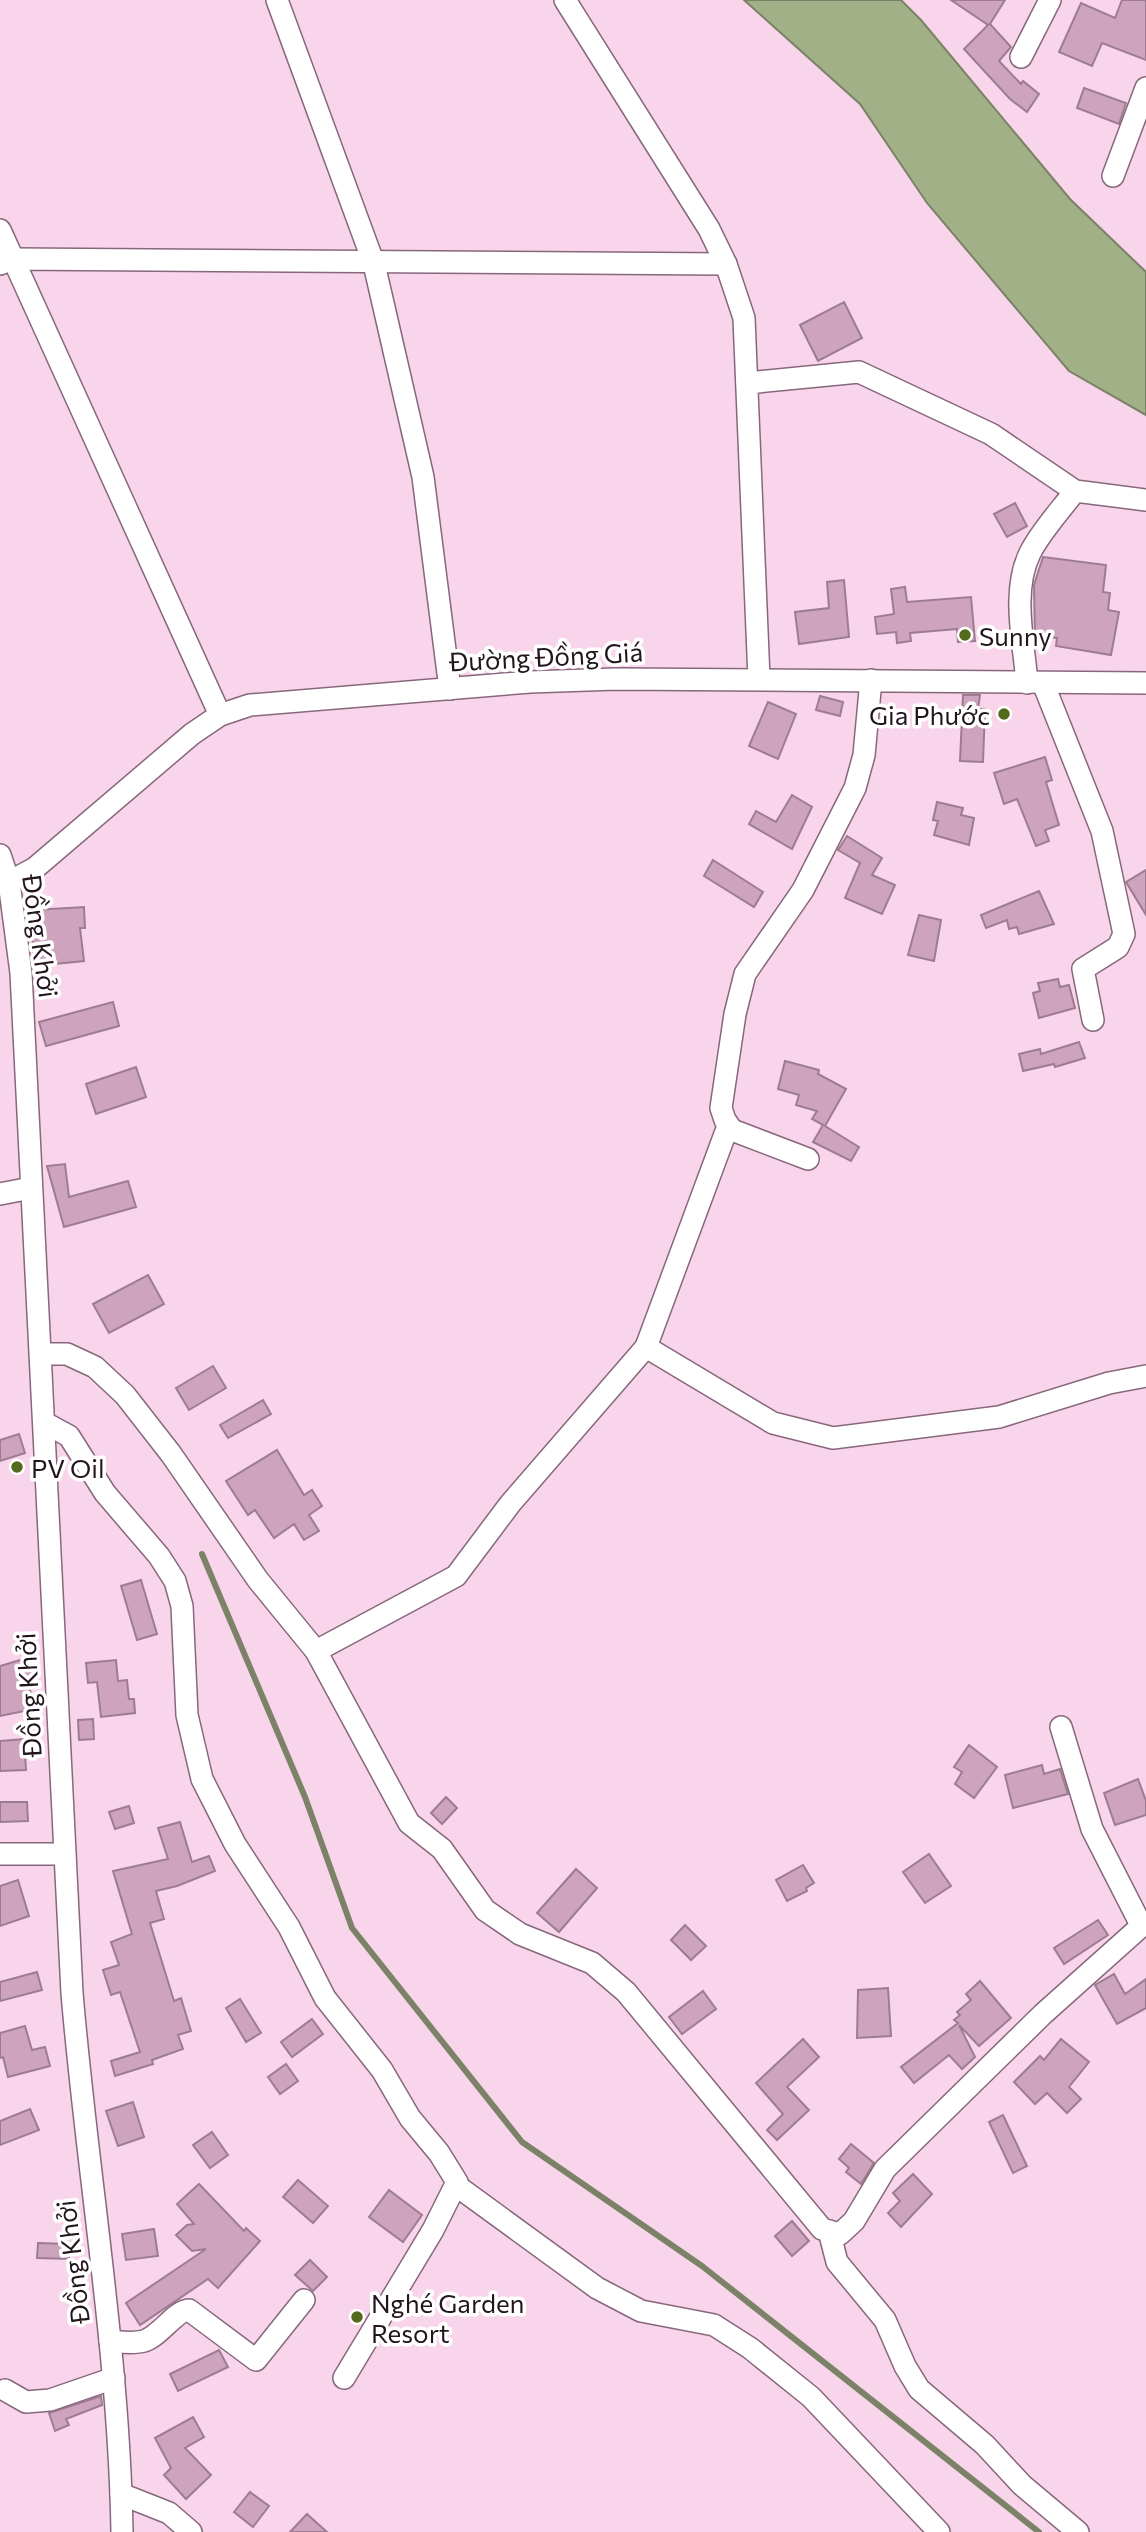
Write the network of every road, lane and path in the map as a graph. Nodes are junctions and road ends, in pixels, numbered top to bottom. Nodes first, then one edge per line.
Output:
1 (277, 0) edge
2 (565, 0) edge
3 (1050, 0) edge
4 (1021, 57) dead end
5 (1146, 88) edge
6 (1113, 176) dead end
7 (0, 230) edge
8 (6, 262) edge
9 (374, 264) junction
10 (726, 264) junction
11 (747, 383) junction
12 (1075, 491) junction
13 (1146, 500) edge
14 (759, 679) junction
15 (871, 680) junction
16 (1035, 683) junction
17 (1146, 683) edge
18 (450, 689) junction
19 (220, 715) junction
20 (0, 855) edge
21 (9, 883) junction
22 (1093, 1020) dead end
23 (728, 1126) junction
24 (808, 1159) dead end
25 (31, 1188) junction
26 (0, 1194) edge
27 (646, 1347) junction
28 (41, 1354) junction
29 (1146, 1376) edge
30 (45, 1423) junction
31 (316, 1651) junction
32 (1061, 1727) dead end
33 (0, 1854) edge
34 (64, 1854) junction
35 (1143, 1924) edge
36 (457, 2186) junction
37 (829, 2231) junction
38 (303, 2300) dead end
39 (110, 2341) junction
40 (114, 2378) junction
41 (344, 2378) dead end
42 (5, 2390) dead end
43 (121, 2494) junction
44 (122, 2532) edge
45 (191, 2532) edge
46 (939, 2532) edge
47 (1078, 2532) edge

1 - 9 street
2 - 10 street
3 - 4 street
5 - 6 street
7 - 8 street
8 - 9 street
8 - 19 street
9 - 10 street
9 - 18 street
10 - 11 street
11 - 12 street
11 - 14 street
12 - 13 street
12 - 16 street
14 - 15 street, Đường Đồng Giá
14 - 18 street, Đường Đồng Giá
15 - 16 street, Đường Đồng Giá
15 - 23 street
16 - 17 street, Đường Đồng Giá
16 - 22 street
18 - 19 street, Đường Đồng Giá
19 - 21 street, Đường Đồng Giá
20 - 21 street, Đồng Khởi
21 - 25 street, Đồng Khởi
23 - 24 street
23 - 27 street
25 - 26 street
25 - 28 street, Đồng Khởi
27 - 29 street
27 - 31 street
28 - 30 street, Đồng Khởi
28 - 31 street
30 - 34 street, Đồng Khởi
30 - 36 street
31 - 37 street
32 - 35 street
33 - 34 street
34 - 39 street, Đồng Khởi
35 - 37 street
36 - 41 street
36 - 46 street
37 - 47 street
38 - 39 street
39 - 40 street, Đồng Khởi
40 - 42 street
40 - 43 street, Đồng Khởi
43 - 44 street, Đồng Khởi
43 - 45 street

